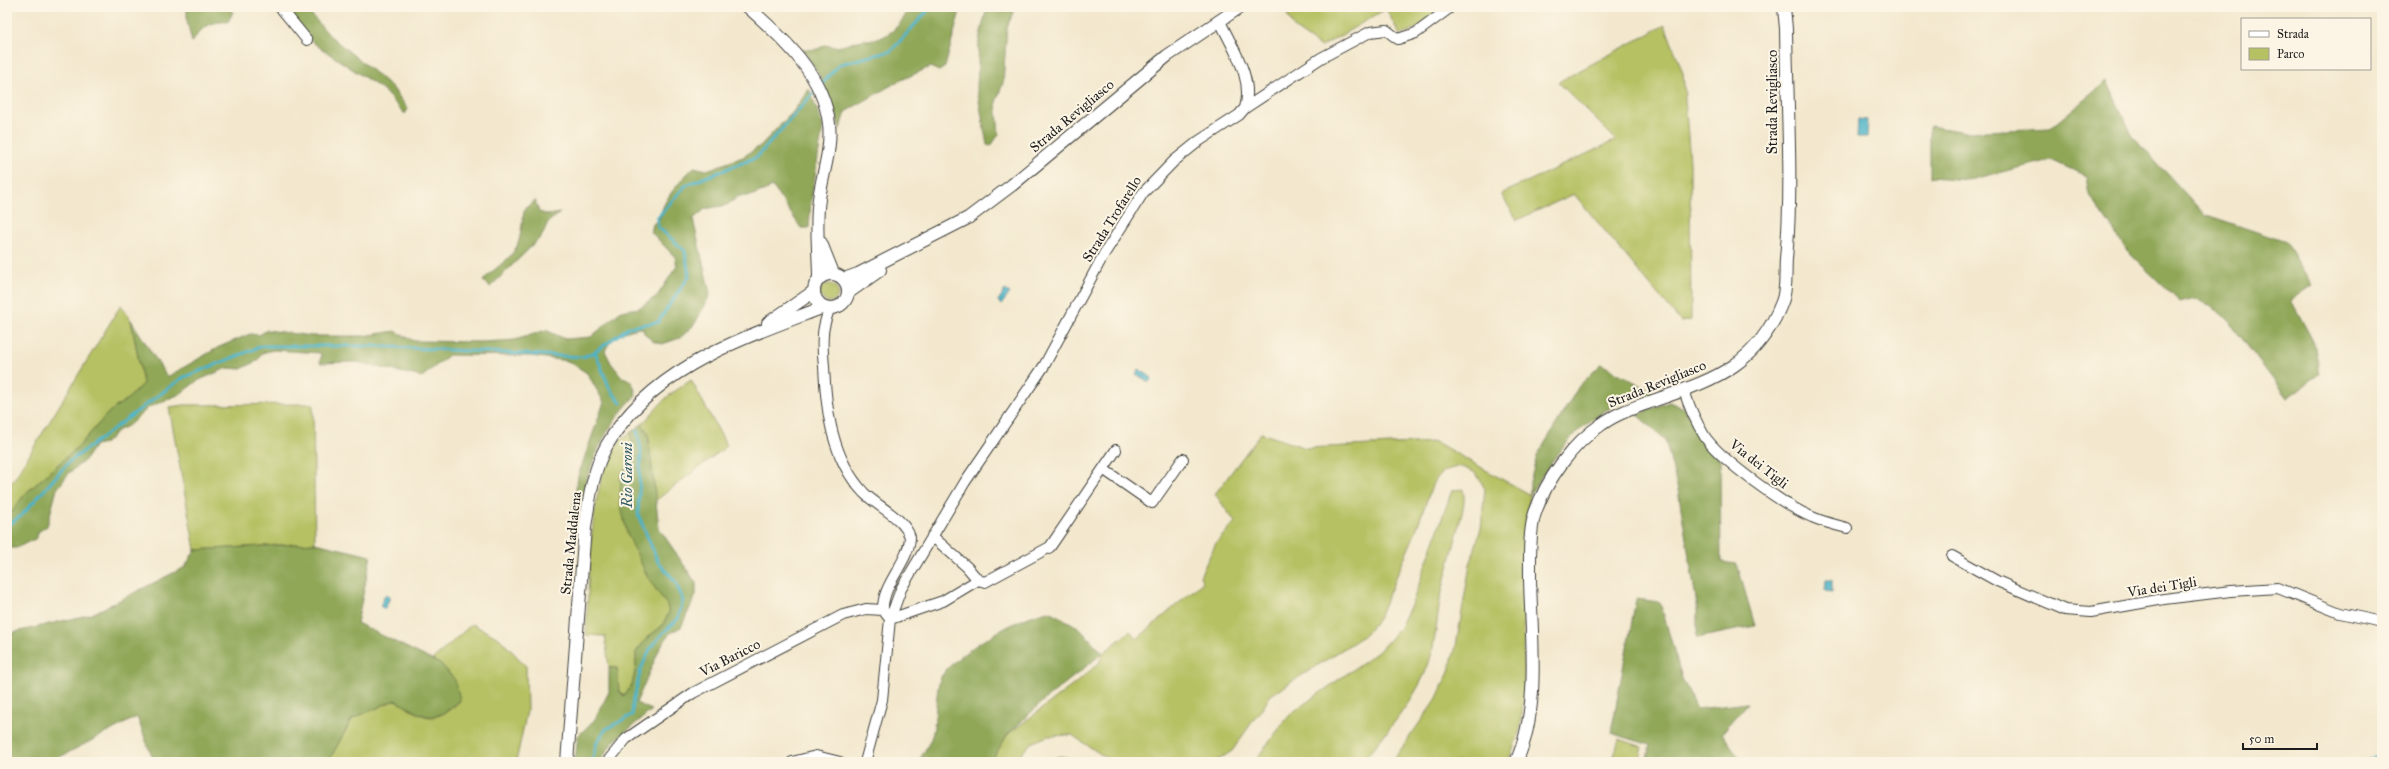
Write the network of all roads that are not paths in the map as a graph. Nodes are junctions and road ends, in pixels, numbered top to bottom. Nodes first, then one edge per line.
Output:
1 (280, 7) edge
2 (748, 7) edge
3 (1240, 7) edge
4 (1452, 7) edge
5 (1784, 7) edge
6 (1220, 20) junction
7 (307, 40) dead end
8 (1245, 108) junction
9 (818, 234) junction
10 (920, 243) junction
11 (833, 273) junction
12 (819, 278) junction
13 (844, 279) junction
14 (813, 292) junction
15 (848, 292) junction
16 (826, 308) junction
17 (754, 333) junction
18 (1684, 390) junction
19 (1116, 450) dead end
20 (1183, 459) dead end
21 (1103, 469) junction
22 (1846, 528) dead end
23 (932, 536) junction
24 (1952, 556) dead end
25 (978, 580) junction
26 (883, 610) junction
27 (890, 619) junction
28 (2382, 622) edge
29 (567, 762) edge
30 (607, 762) edge
31 (792, 762) edge
32 (840, 762) edge
33 (865, 762) edge
34 (1516, 762) edge

1 - 7 street
2 - 9 street
3 - 6 street, Strada Revigliasco
4 - 8 street, Strada Trofarello
5 - 18 street, Strada Revigliasco
6 - 8 street
6 - 10 street, Strada Revigliasco
8 - 23 street, Strada Trofarello
9 - 11 street
9 - 12 street
10 - 13 street, Strada Revigliasco
10 - 15 street, Strada Revigliasco
11 - 12 street
11 - 13 street
12 - 14 street
13 - 15 street
14 - 16 street
14 - 17 street, Strada Maddalena
15 - 16 street, Strada Revigliasco
16 - 17 street, Strada Maddalena
16 - 26 street
17 - 29 street, Strada Maddalena
18 - 22 street, Via dei Tigli
18 - 34 street, Strada Revigliasco
19 - 21 street
20 - 21 street
21 - 25 street
23 - 25 street
23 - 27 street, Strada Trofarello
24 - 28 street, Via dei Tigli
25 - 27 street
26 - 27 street
26 - 30 street, Via Baricco
27 - 33 street, Strada Trofarello
31 - 32 street

